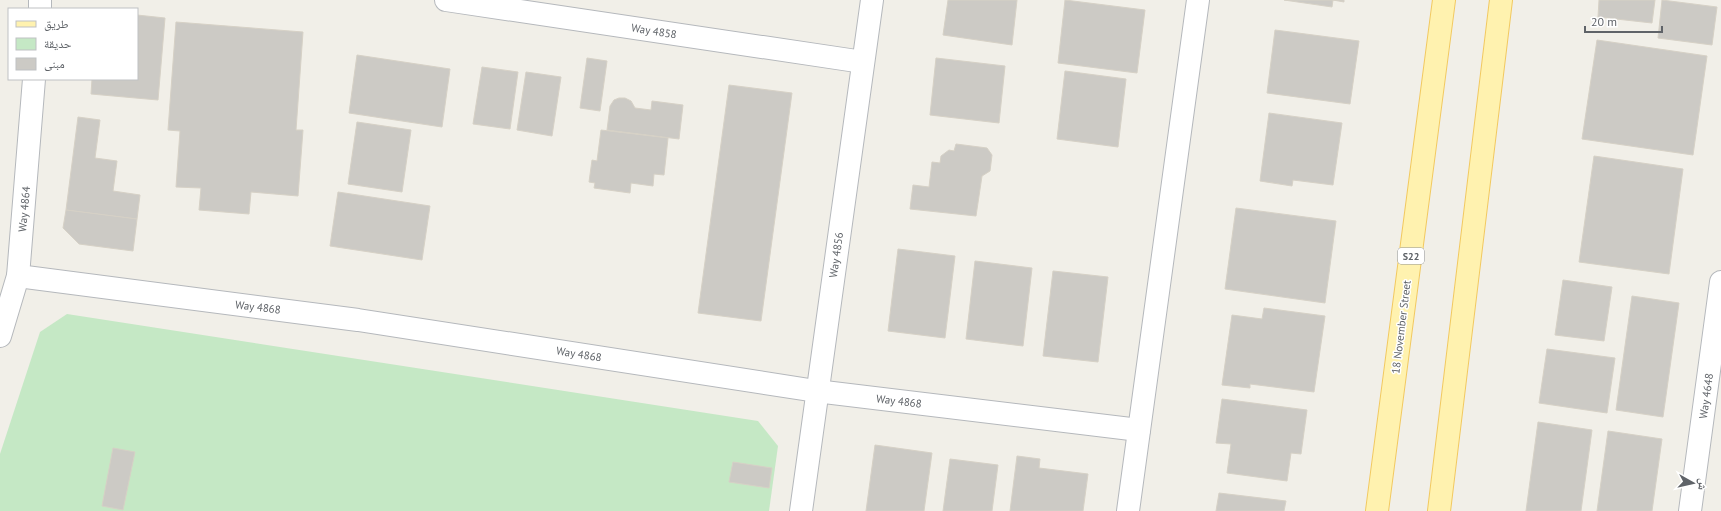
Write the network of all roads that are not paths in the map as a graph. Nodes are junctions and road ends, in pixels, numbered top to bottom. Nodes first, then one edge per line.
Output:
1 (446, 0) edge
2 (872, 0) edge
3 (1198, 0) edge
4 (1444, 0) edge
5 (1501, 0) edge
6 (863, 62) junction
7 (34, 80) edge
8 (18, 276) junction
9 (1721, 282) edge
10 (0, 336) edge
11 (816, 391) junction
12 (1139, 430) junction
13 (801, 511) edge
14 (1128, 511) edge
15 (1377, 511) edge
16 (1439, 511) edge
17 (1690, 511) edge

1 - 6 street, Way 4858
2 - 6 street, Way 4856
3 - 12 street
4 - 15 main road, 18 November Street / S22
5 - 16 main road
6 - 11 street, Way 4856
7 - 8 street, Way 4864
8 - 10 street, Way 4864
8 - 11 street, Way 4868
9 - 17 street, Way 4648
11 - 12 street, Way 4868
11 - 13 street, Way 4856
12 - 14 street

